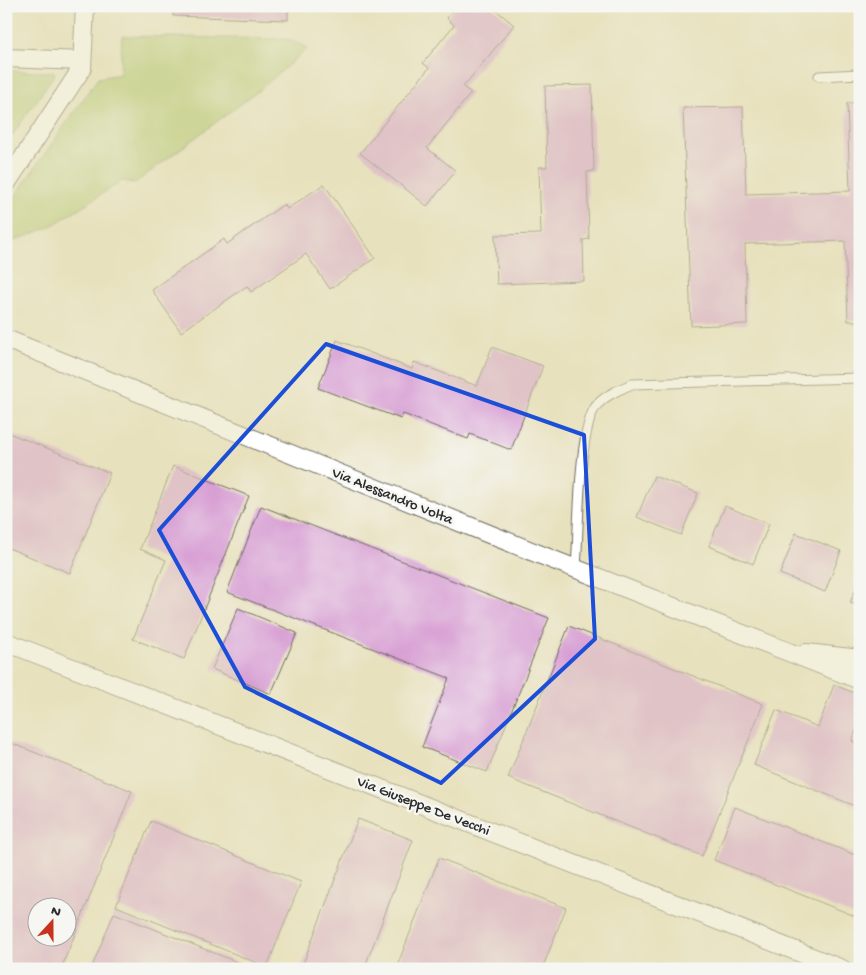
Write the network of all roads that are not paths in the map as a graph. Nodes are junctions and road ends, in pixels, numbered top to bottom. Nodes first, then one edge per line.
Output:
1 (85, 6) edge
2 (6, 58) edge
3 (82, 60) junction
4 (860, 74) edge
5 (819, 76) dead end
6 (6, 184) edge
7 (6, 339) edge
8 (860, 378) edge
9 (576, 568) junction
10 (6, 642) edge
11 (780, 650) junction
12 (860, 659) edge
13 (860, 680) edge
14 (842, 969) edge

1 - 3 street
2 - 3 street
3 - 6 street
4 - 5 lane
7 - 9 street, Via Alessandro Volta
8 - 9 lane
9 - 11 street, Via Alessandro Volta
10 - 14 street, Via Giuseppe De Vecchi
11 - 12 street, Via Alessandro Volta
11 - 13 street, Via Alessandro Volta

